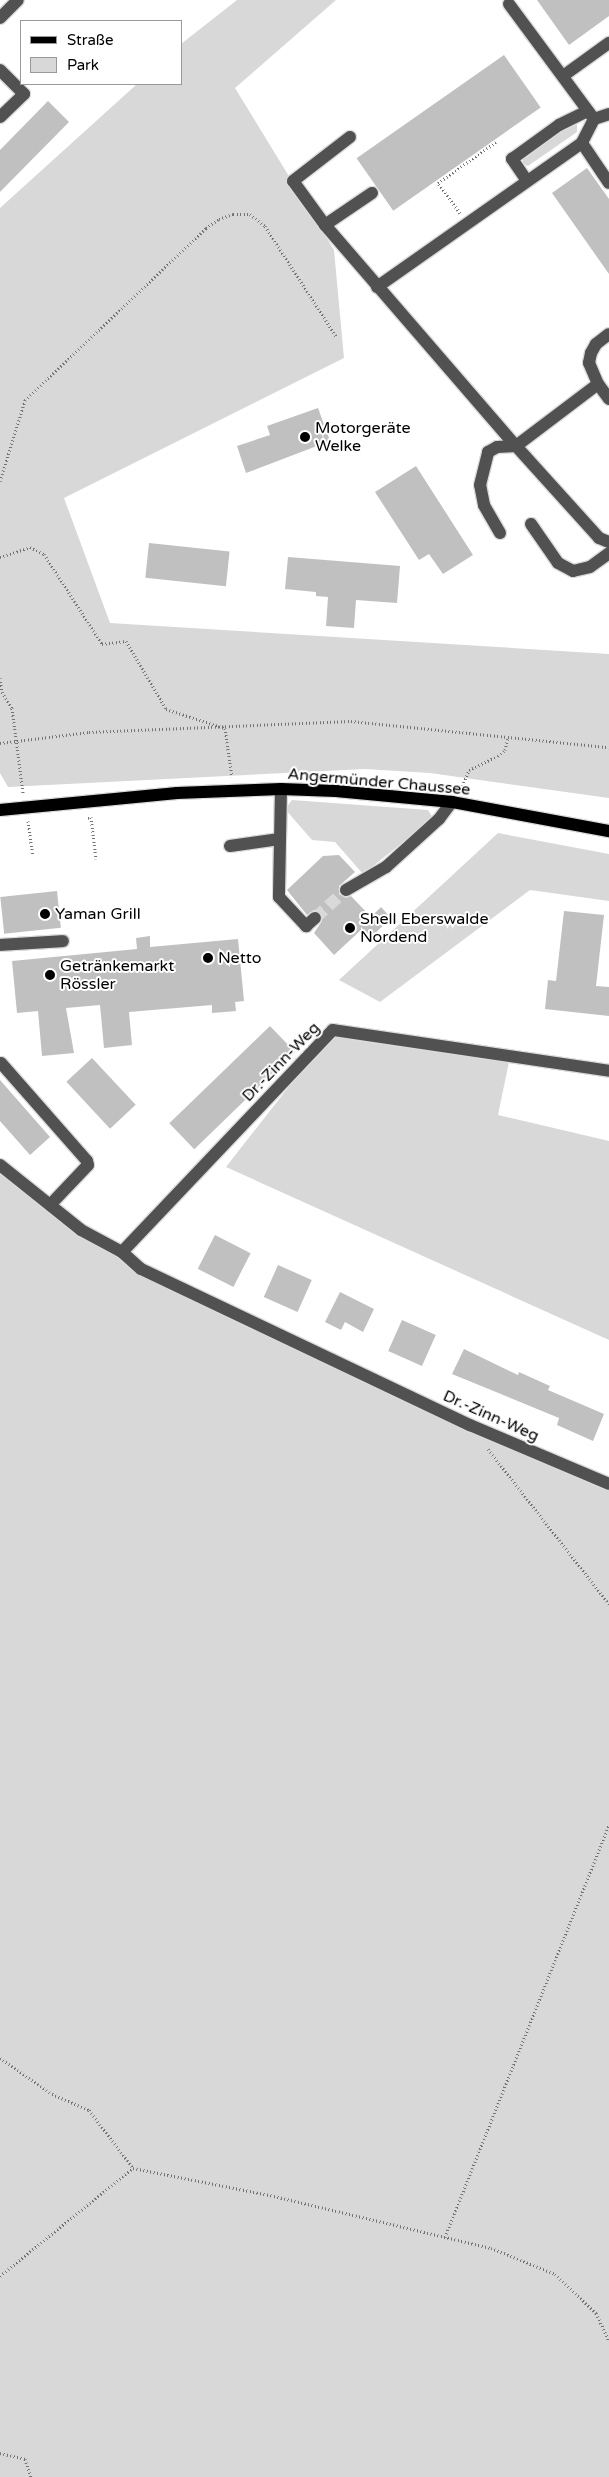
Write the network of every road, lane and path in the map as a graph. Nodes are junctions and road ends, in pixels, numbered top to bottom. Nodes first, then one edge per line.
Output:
1 (18, 0) edge
2 (509, 4) dead end
3 (0, 18) edge
4 (609, 43) edge
5 (0, 70) edge
6 (563, 76) junction
7 (609, 114) edge
8 (591, 115) junction
9 (0, 117) edge
10 (350, 137) dead end
11 (496, 142) dead end
12 (582, 143) junction
13 (527, 182) junction
14 (609, 183) edge
15 (372, 193) dead end
16 (325, 224) junction
17 (468, 224) junction
18 (377, 287) junction
19 (609, 334) edge
20 (336, 336) dead end
21 (598, 384) junction
22 (609, 399) edge
23 (516, 446) junction
24 (0, 481) edge
25 (531, 524) dead end
26 (500, 533) dead end
27 (609, 542) edge
28 (609, 553) edge
29 (0, 557) edge
30 (0, 678) edge
31 (225, 728) junction
32 (508, 737) junction
33 (17, 741) junction
34 (0, 743) edge
35 (609, 747) edge
36 (281, 789) junction
37 (234, 791) junction
38 (452, 802) junction
39 (0, 810) edge
40 (82, 818) dead end
41 (37, 822) dead end
42 (19, 824) dead end
43 (609, 832) edge
44 (280, 839) junction
45 (230, 846) dead end
46 (96, 859) dead end
47 (346, 890) tunnel mouth
48 (315, 918) dead end
49 (64, 941) dead end
50 (0, 945) edge
51 (1, 1063) edge
52 (609, 1071) edge
53 (0, 1165) edge
54 (50, 1205) junction
55 (122, 1252) junction
56 (470, 1425) junction
57 (609, 1484) edge
58 (609, 1604) edge
59 (609, 1824) edge
60 (0, 2058) edge
61 (134, 2168) junction
62 (445, 2237) junction
63 (0, 2276) edge
64 (609, 2341) edge
65 (0, 2454) edge
66 (31, 2477) edge

1 - 3 street
2 - 6 street
4 - 6 street
5 - 9 street
6 - 8 street
7 - 8 street
8 - 12 street
8 - 13 street
10 - 16 street
11 - 17 path
12 - 13 street
12 - 14 street
13 - 17 street
15 - 16 street
16 - 18 street
17 - 18 street
18 - 23 street
19 - 21 street
20 - 24 path
21 - 22 street
21 - 23 street
23 - 26 street
23 - 27 street
25 - 28 street
29 - 31 path
30 - 33 path
31 - 32 path
31 - 33 path
31 - 37 path
32 - 35 path
32 - 38 path
33 - 34 path
36 - 37 main road, Angermünder Chaussee
36 - 38 main road, Angermünder Chaussee
36 - 44 street
37 - 39 main road, Angermünder Chaussee
38 - 43 main road, Angermünder Chaussee
38 - 47 street
40 - 46 path
41 - 42 path
44 - 45 street
44 - 48 street
49 - 50 street
51 - 54 street
52 - 55 street, Dr.-Zinn-Weg
53 - 54 street, Dr.-Zinn-Weg
54 - 55 street, Dr.-Zinn-Weg
55 - 56 street, Dr.-Zinn-Weg
56 - 57 street, Dr.-Zinn-Weg
56 - 58 path
59 - 62 path
60 - 61 path
61 - 62 path
61 - 63 path
62 - 64 path
65 - 66 path

